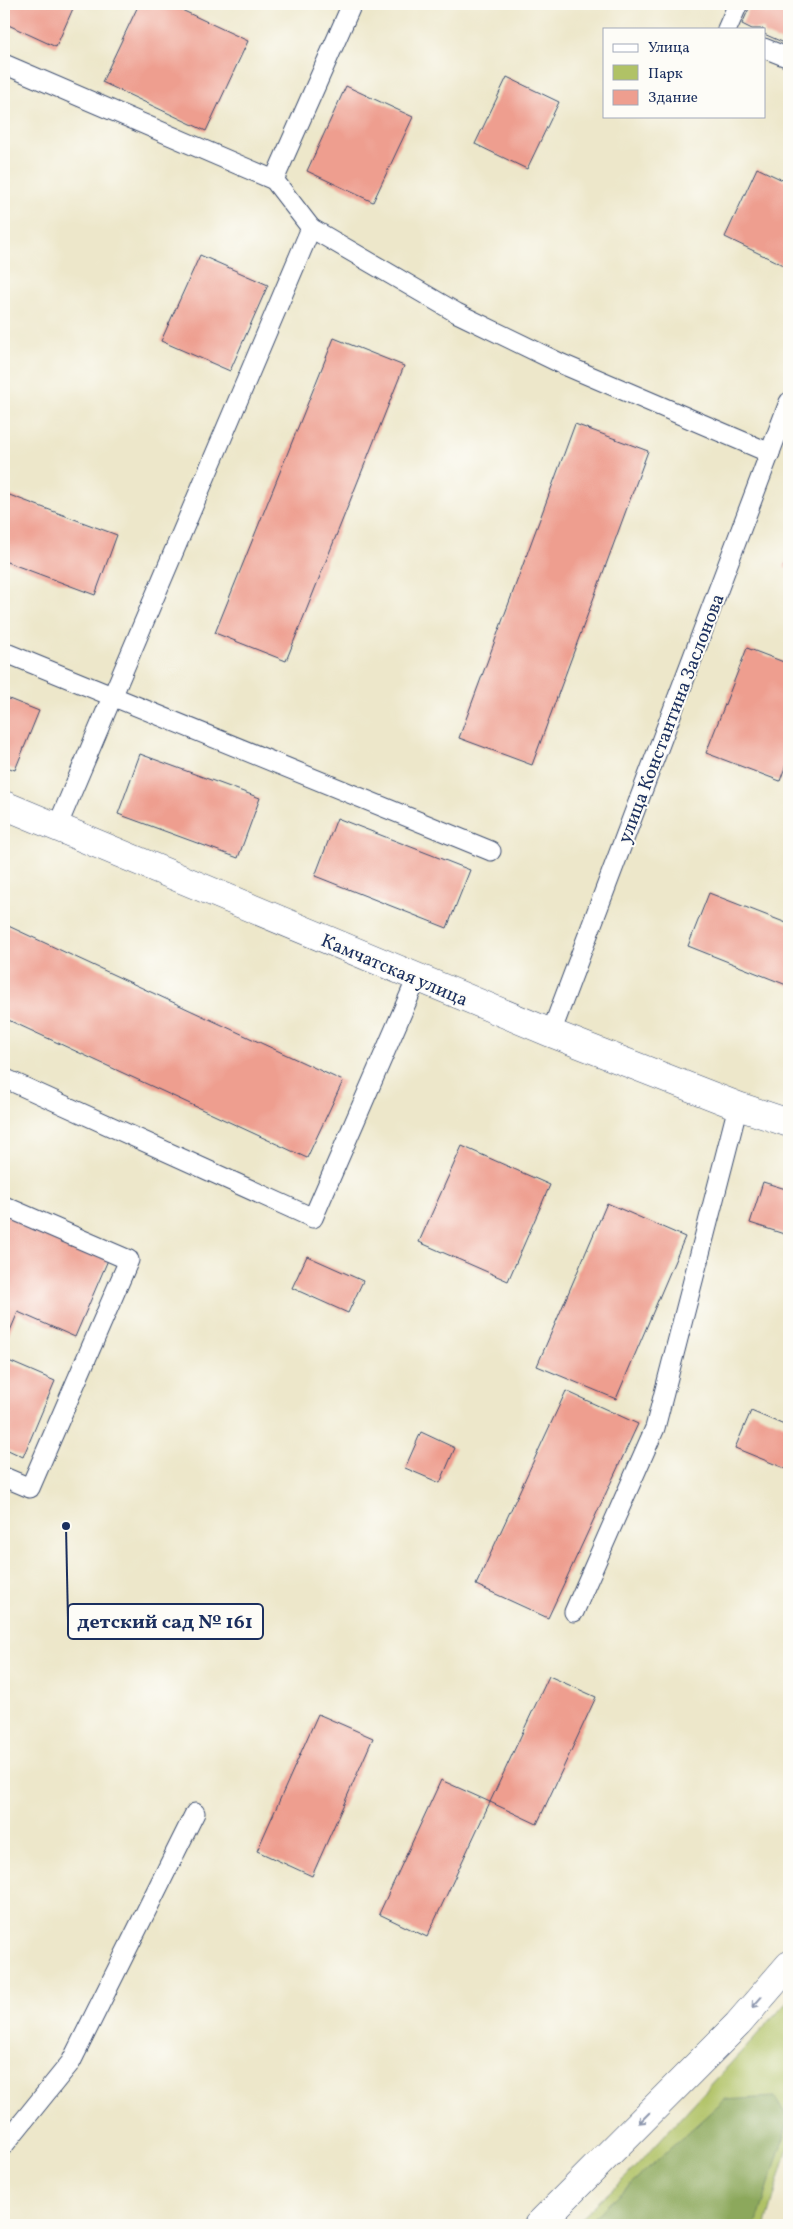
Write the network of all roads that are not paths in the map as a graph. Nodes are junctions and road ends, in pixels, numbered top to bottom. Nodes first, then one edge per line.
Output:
1 (352, 4) edge
2 (738, 4) edge
3 (727, 28) edge
4 (766, 49) edge
5 (789, 58) edge
6 (4, 64) edge
7 (274, 180) junction
8 (311, 228) junction
9 (789, 402) edge
10 (770, 453) junction
11 (4, 652) edge
12 (111, 696) junction
13 (4, 804) edge
14 (57, 827) junction
15 (492, 851) dead end
16 (417, 978) junction
17 (551, 1033) junction
18 (4, 1078) edge
19 (738, 1106) junction
20 (789, 1122) edge
21 (4, 1206) edge
22 (4, 1477) edge
23 (574, 1612) dead end
24 (195, 1813) dead end
25 (789, 1965) edge
26 (4, 2145) edge
27 (538, 2225) edge

1 - 7 lane
2 - 3 lane
4 - 5 lane
6 - 7 lane
7 - 8 lane
8 - 10 lane
8 - 12 lane
9 - 10 lane, улица Константина Заслонова
10 - 17 lane, улица Константина Заслонова
11 - 12 lane
12 - 14 lane
12 - 15 lane
13 - 14 street, Камчатская улица
14 - 16 street, Камчатская улица
16 - 17 street, Камчатская улица
16 - 18 lane
17 - 19 street, Камчатская улица
19 - 20 street, Камчатская улица
19 - 23 lane
21 - 22 lane
24 - 26 lane
25 -> 27 street

